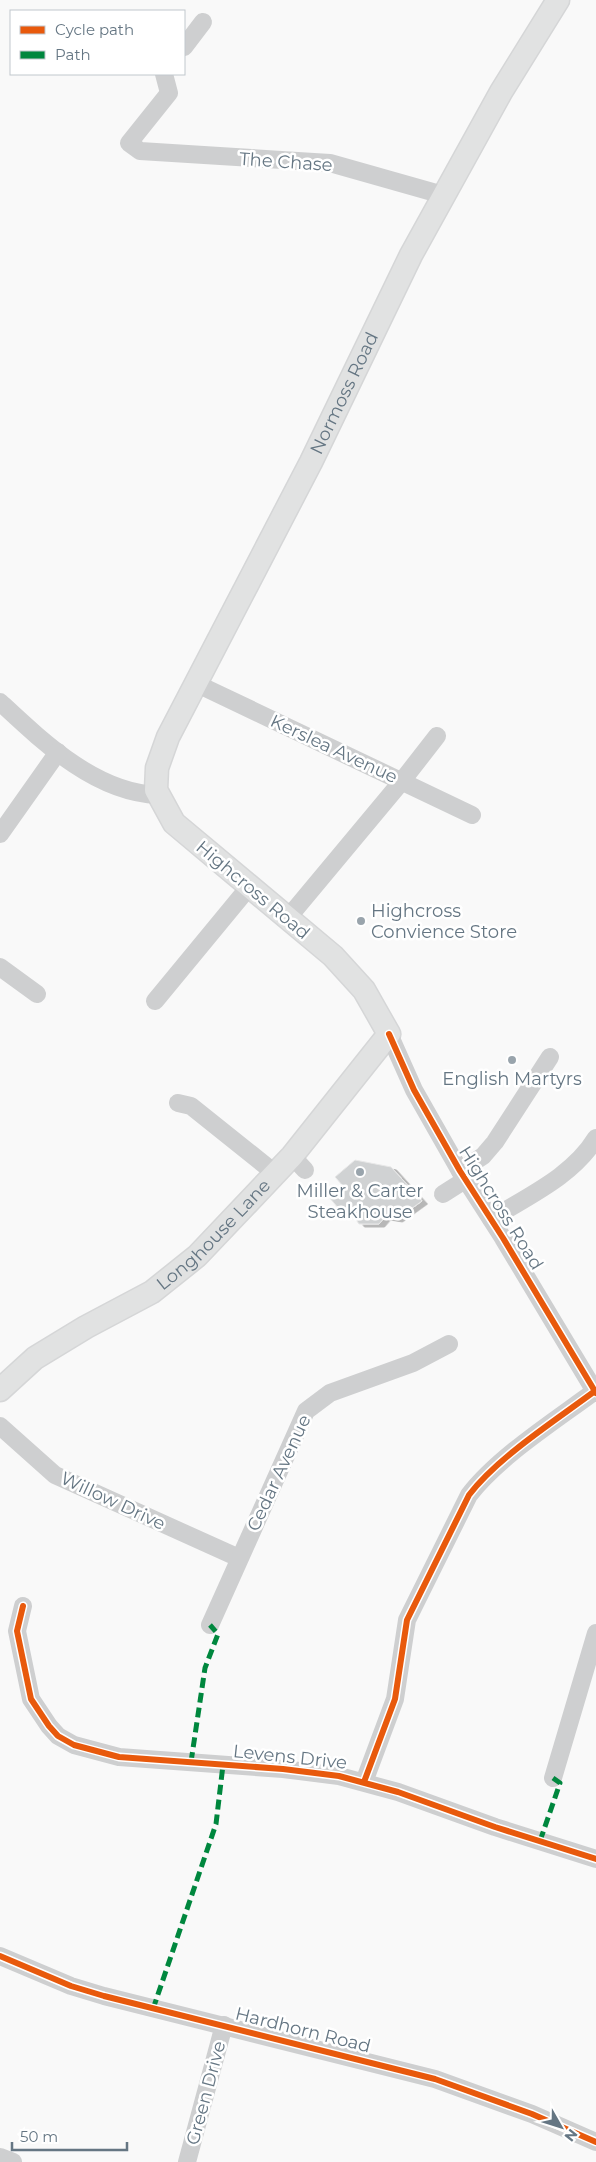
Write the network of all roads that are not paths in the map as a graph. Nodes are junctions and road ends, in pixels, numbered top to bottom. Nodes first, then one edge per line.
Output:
1 (558, 0) edge
2 (203, 22) dead end
3 (185, 46) edge
4 (164, 75) edge
5 (443, 195) junction
6 (195, 683) junction
7 (0, 702) edge
8 (437, 736) dead end
9 (58, 752) junction
10 (402, 782) junction
11 (158, 795) junction
12 (472, 815) dead end
13 (0, 834) edge
14 (249, 887) junction
15 (287, 919) junction
16 (0, 967) edge
17 (37, 994) dead end
18 (155, 1000) dead end
19 (388, 1034) junction
20 (550, 1057) dead end
21 (178, 1103) dead end
22 (596, 1138) edge
23 (276, 1174) junction
24 (463, 1176) junction
25 (443, 1194) dead end
26 (491, 1219) junction
27 (449, 1344) dead end
28 (0, 1390) edge
29 (595, 1392) edge
30 (0, 1426) edge
31 (239, 1558) junction
32 (23, 1606) dead end
33 (210, 1625) dead end
34 (596, 1633) edge
35 (553, 1778) dead end
36 (364, 1782) junction
37 (596, 1859) edge
38 (0, 1956) edge
39 (224, 2025) junction
40 (596, 2142) edge
41 (0, 2157) edge
42 (13, 2162) edge
43 (187, 2162) edge

1 - 5 main road, Normoss Road
2 - 3 street
4 - 5 street, The Chase
5 - 6 main road, Normoss Road
6 - 10 street, Kerslea Avenue
6 - 11 main road, Normoss Road
7 - 9 street
8 - 10 street
9 - 11 street
9 - 13 street
10 - 12 street, Kerslea Avenue
10 - 15 street
11 - 14 main road, Highcross Road
14 - 15 main road, Highcross Road
14 - 18 street
15 - 19 main road, Highcross Road
16 - 17 street
19 - 23 main road, Longhouse Lane
19 - 24 street, Highcross Road
20 - 24 street
21 - 23 street
22 - 26 street
23 - 28 main road, Longhouse Lane
24 - 25 street
24 - 26 street, Highcross Road
26 - 29 street, Highcross Road
27 - 31 street, Cedar Avenue
29 - 36 street
30 - 31 street, Willow Drive
31 - 33 street, Cedar Avenue
32 - 36 street, Levens Drive
34 - 35 street
36 - 37 street, Levens Drive
38 - 39 street, Hardhorn Road
39 - 40 street, Hardhorn Road
39 - 43 street, Green Drive
41 - 42 street

